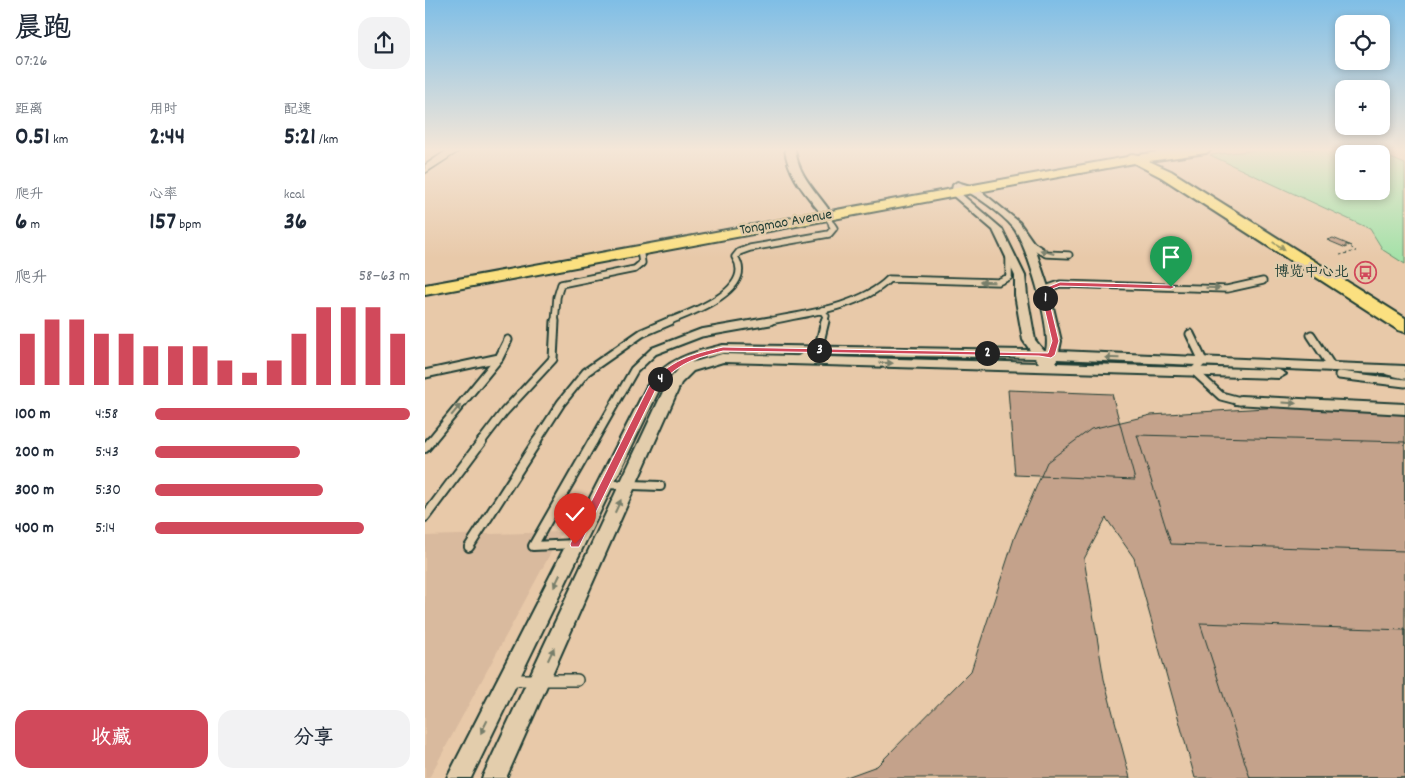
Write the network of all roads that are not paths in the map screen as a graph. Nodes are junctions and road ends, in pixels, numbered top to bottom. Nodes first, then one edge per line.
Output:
1 (805, 185) edge
2 (973, 185) edge
3 (993, 185) edge
4 (1184, 185) edge
5 (1203, 185) edge
6 (956, 189) junction
7 (974, 190) junction
8 (825, 213) junction
9 (1027, 242) junction
10 (639, 249) junction
11 (1009, 252) junction
12 (1069, 255) dead end
13 (1263, 280) dead end
14 (425, 282) edge
15 (425, 290) edge
16 (1043, 290) junction
17 (822, 310) junction
18 (1405, 311) edge
19 (1405, 326) edge
20 (1190, 334) dead end
21 (1311, 335) dead end
22 (508, 340) dead end
23 (817, 350) junction
24 (499, 358) junction
25 (1046, 359) junction
26 (798, 361) junction
27 (1199, 366) junction
28 (1378, 369) junction
29 (1405, 370) edge
30 (1336, 371) junction
31 (425, 374) edge
32 (1405, 377) edge
33 (1405, 382) edge
34 (1240, 401) joint
35 (1405, 409) edge
36 (425, 448) edge
37 (605, 484) junction
38 (628, 485) junction
39 (660, 486) dead end
40 (425, 517) edge
41 (575, 544) junction
42 (469, 546) dead end
43 (507, 680) junction
44 (539, 680) junction
45 (577, 680) dead end
46 (459, 778) edge
47 (494, 778) edge

1 - 8 street
2 - 6 main road, Tongmao Avenue
3 - 7 main road, Tongmao Avenue
4 -> 19 main road
5 - 18 main road
6 - 7 main road, Tongmao Avenue
6 - 8 main road, Tongmao Avenue
6 - 11 street
7 - 9 street
8 - 10 main road, Tongmao Avenue
8 - 14 main road, Tongmao Avenue
8 - 42 lane
12 -> 9 lane
9 - 16 street
10 - 15 main road, Tongmao Avenue
10 - 40 lane
11 -> 17 lane
11 - 25 street
16 -> 13 lane
16 - 25 street
17 - 23 lane
17 - 41 lane
20 - 27 lane
21 - 30 lane
22 - 24 lane
23 - 25 street
23 - 26 lane
23 - 37 street
24 - 31 lane
36 -> 24 lane
26 -> 25 street
25 - 27 street
26 - 38 street
27 - 30 street
27 - 34 lane
28 - 29 street
28 - 30 street
28 - 32 lane
30 - 32 street
30 - 33 lane
34 -> 35 street
37 - 38 lane
37 - 41 street
38 - 39 lane
44 -> 38 street
41 -> 43 street
43 - 44 lane
43 -> 46 street
44 - 45 lane
44 - 47 street

